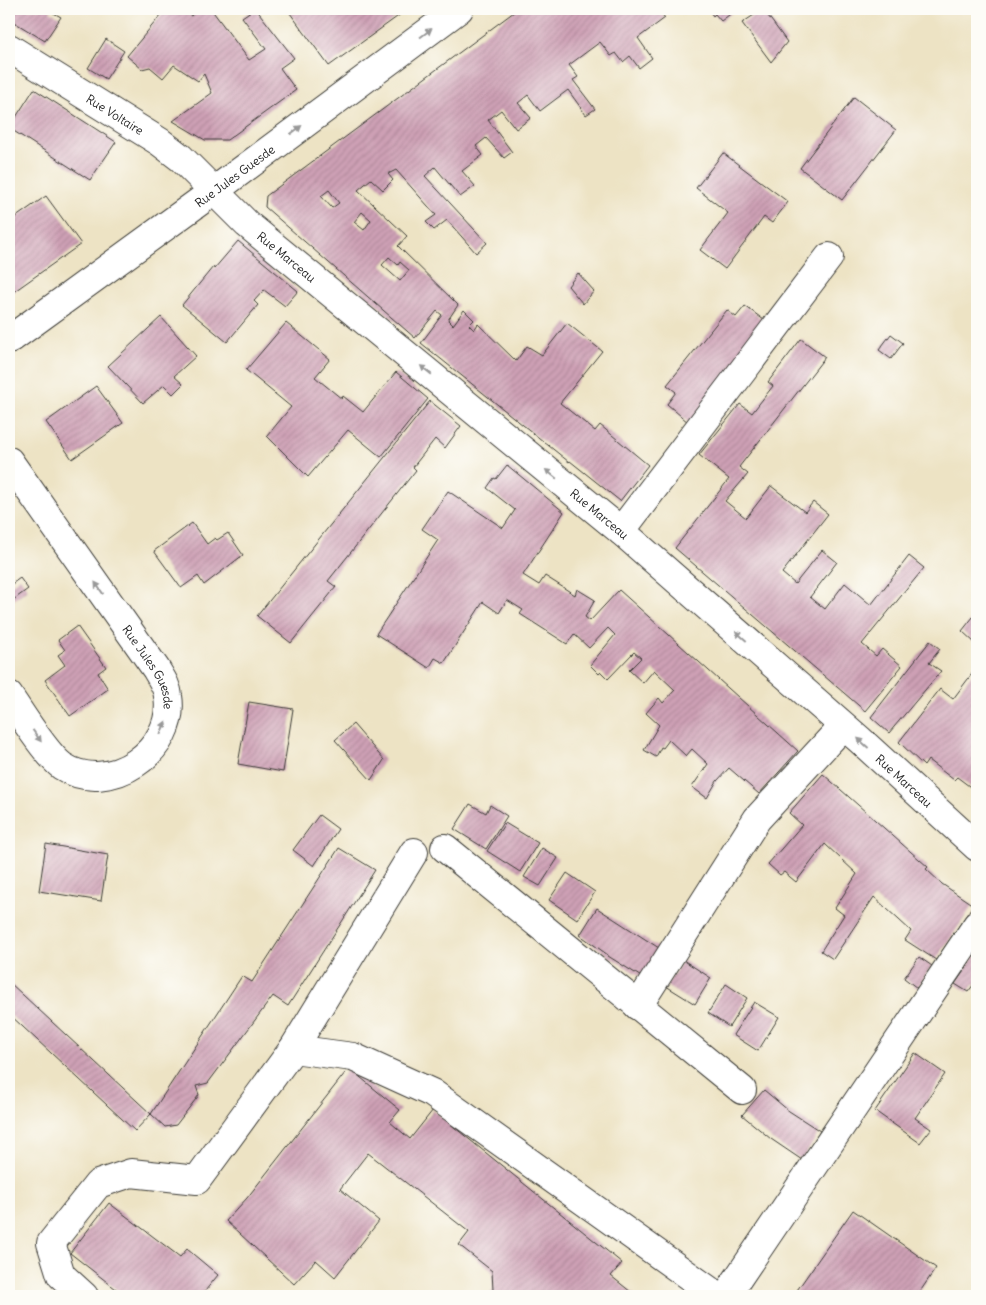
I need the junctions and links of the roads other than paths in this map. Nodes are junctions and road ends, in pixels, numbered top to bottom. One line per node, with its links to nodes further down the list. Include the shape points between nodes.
1 (459, 9): 3 (street, Rue Jules Guesde, one-way to 1)
2 (9, 48): 3 (street, Rue Voltaire, via 160,142)
3 (214, 190): 5 (street, Rue Jules Guesde); 7 (street, Rue Marceau, one-way to 3, via 247,224)
4 (828, 257): 7 (street)
5 (9, 340)
6 (9, 460): 8 (street, Rue Jules Guesde, one-way to 6, via 45,748 62,766 100,776 124,771 144,758 164,728 169,706 165,683 156,669)
7 (621, 531): 9 (street, Rue Marceau, one-way to 7)
8 (9, 696)
9 (843, 726): 10 (street, Rue Marceau, one-way to 9); 14 (street, via 757,819)
10 (977, 847)
11 (445, 848): 14 (street)
12 (414, 852): 15 (street)
13 (977, 925): 19 (street)
14 (638, 1006): 16 (street)
15 (293, 1049): 17 (street, via 196,1180 131,1173 98,1184 51,1243 61,1275); 18 (street, via 353,1057 432,1093)
16 (742, 1090)
17 (84, 1296)
18 (717, 1296)
19 (726, 1296)

